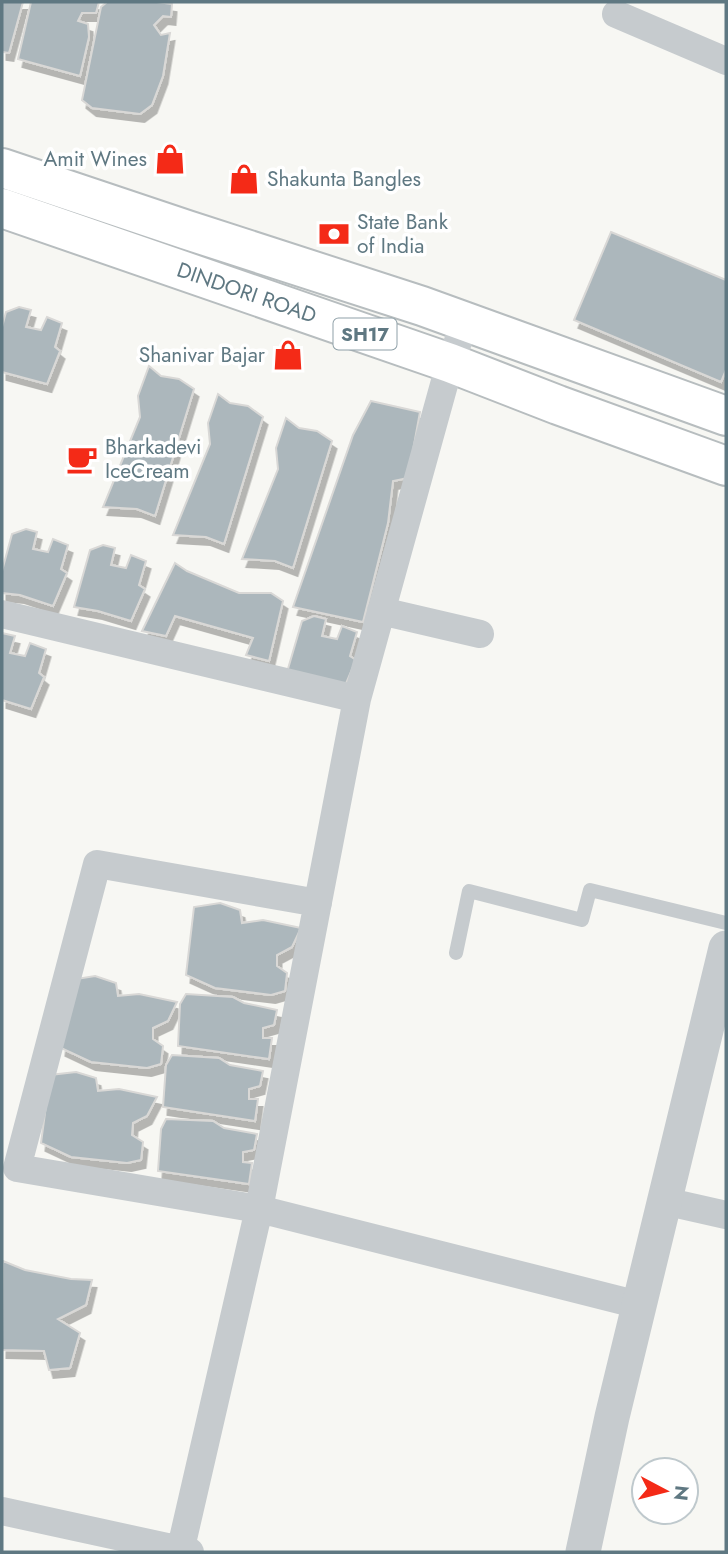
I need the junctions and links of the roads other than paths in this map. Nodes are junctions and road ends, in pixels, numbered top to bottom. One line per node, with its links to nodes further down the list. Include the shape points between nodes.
1 (616, 14): 2 (street)
2 (726, 61)
3 (2, 168): 5 (main road, DINDORI ROAD / SH17)
4 (2, 208): 6 (main road, DINDORI ROAD / SH17)
5 (465, 323): 6 (street); 7 (main road, DINDORI ROAD / SH17)
6 (450, 363): 8 (main road, DINDORI ROAD / SH17); 9 (street)
7 (726, 416)
8 (726, 466)
9 (381, 611): 11 (street); 12 (street)
10 (2, 614): 12 (street)
11 (481, 634)
12 (357, 699): 13 (street)
13 (318, 903): 17 (street, via 97,864); 19 (street)
14 (726, 923): 15 (lane, via 590,890 582,920 469,891)
15 (456, 953)
16 (724, 963): 18 (street)
17 (9, 1166): 19 (street)
18 (664, 1201): 20 (street); 21 (street)
19 (259, 1209): 21 (street); 23 (street)
20 (726, 1215)
21 (639, 1305): 24 (street)
22 (2, 1511): 23 (street)
23 (183, 1551)
24 (583, 1552)

